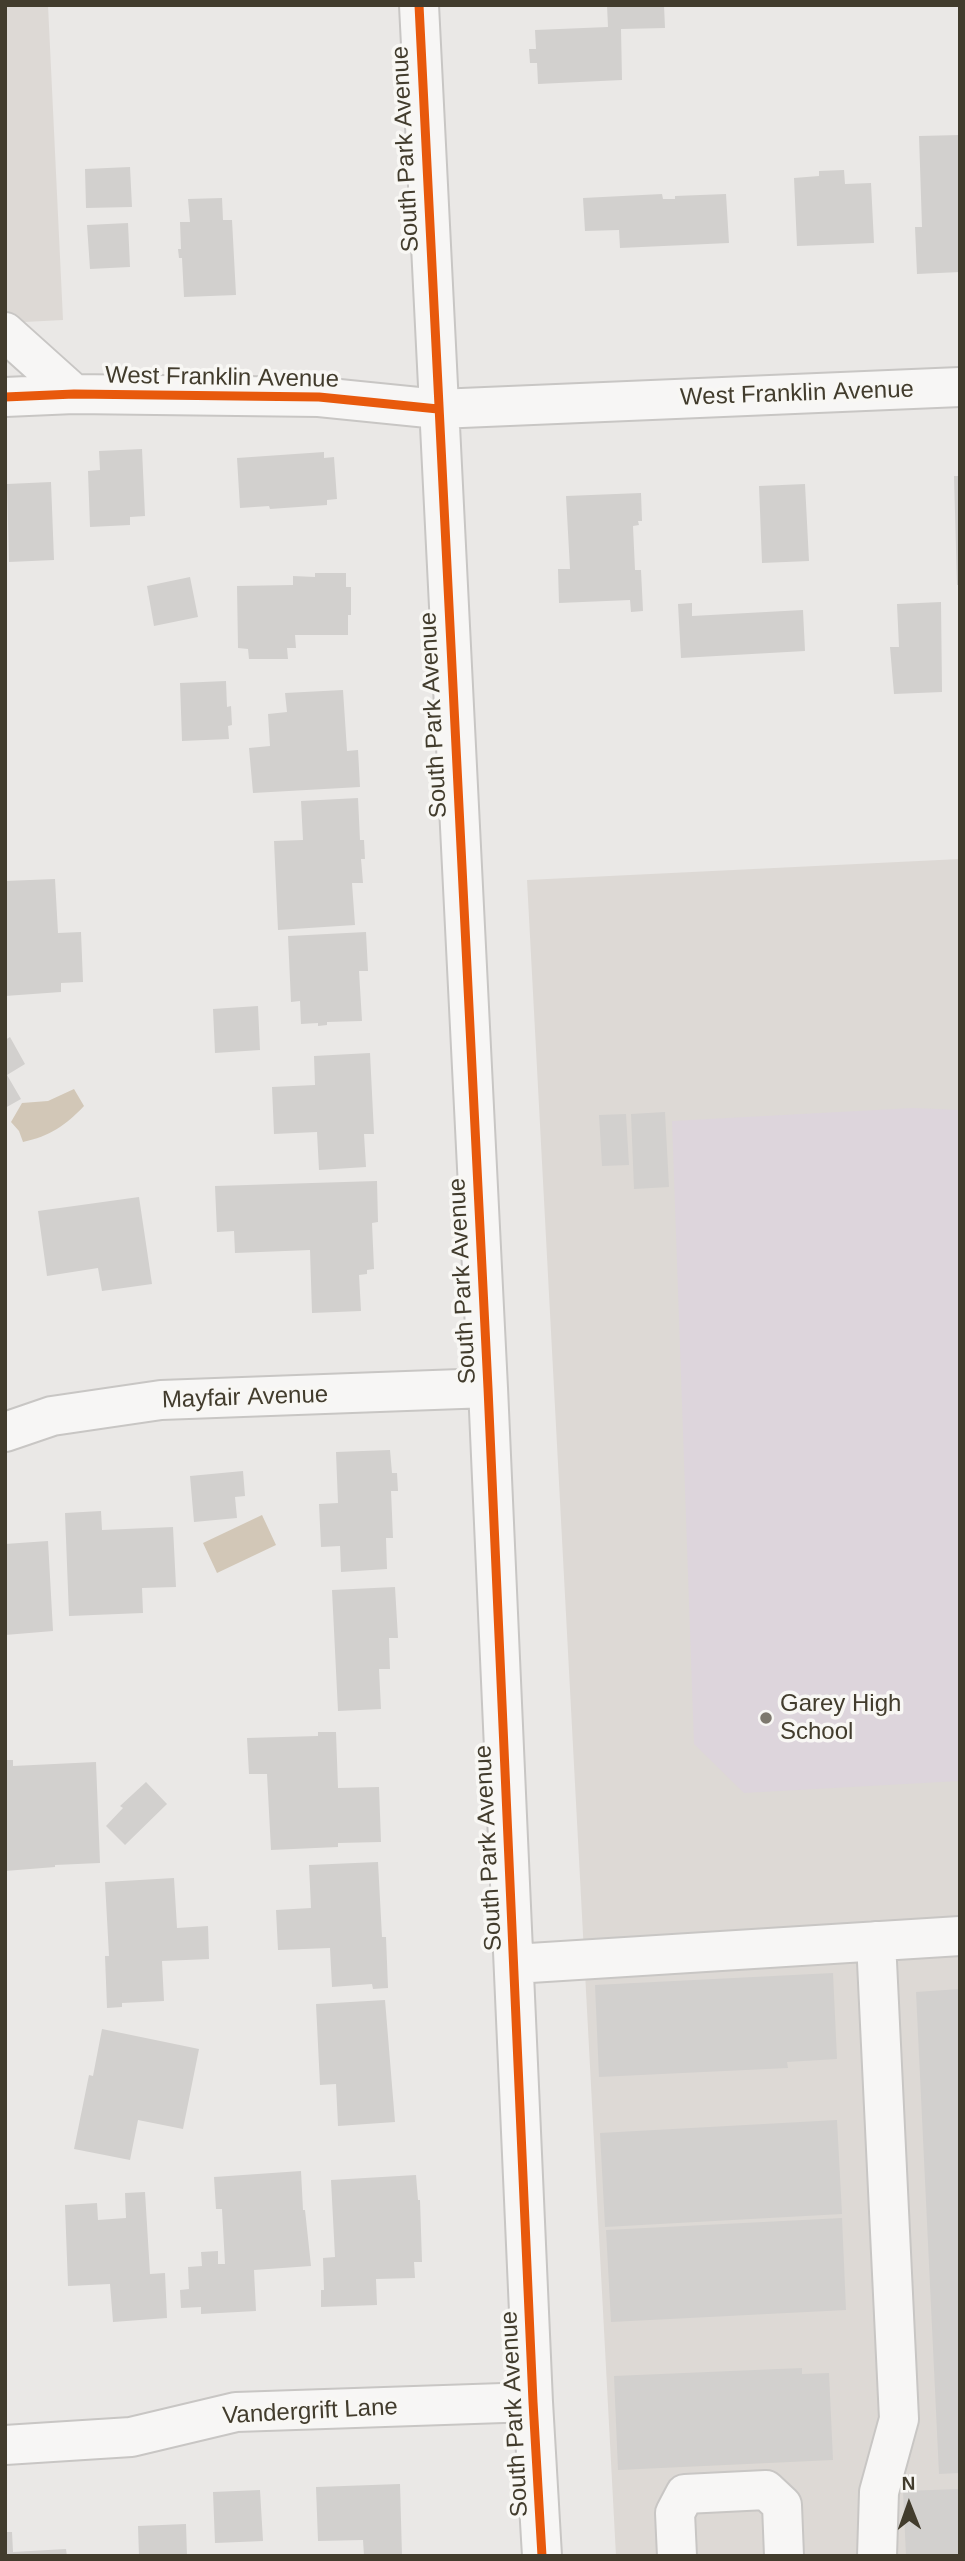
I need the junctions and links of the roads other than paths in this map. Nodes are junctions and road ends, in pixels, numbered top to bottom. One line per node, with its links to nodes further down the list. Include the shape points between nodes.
1 (419, 5): 6 (street, South Park Avenue)
2 (5, 332): 4 (street)
3 (960, 387): 6 (street, West Franklin Avenue)
4 (74, 394): 5 (street, West Franklin Avenue); 6 (street, West Franklin Avenue, via 320,397)
5 (5, 397)
6 (438, 409): 7 (street, South Park Avenue)
7 (488, 1388): 8 (street, Mayfair Avenue, via 161,1401 52,1416); 11 (street, South Park Avenue)
8 (5, 1432)
9 (960, 1936): 10 (street)
10 (876, 1941): 11 (street); 17 (street, via 899,2419 879,2492)
11 (513, 1964): 12 (street, South Park Avenue)
12 (533, 2402): 13 (street, Vandergrift Lane, via 236,2412 131,2437); 14 (street, South Park Avenue)
13 (5, 2445)
14 (542, 2556)
15 (677, 2556): 16 (street, via 675,2513 685,2494 766,2490 782,2505)
16 (784, 2556)
17 (877, 2556)

